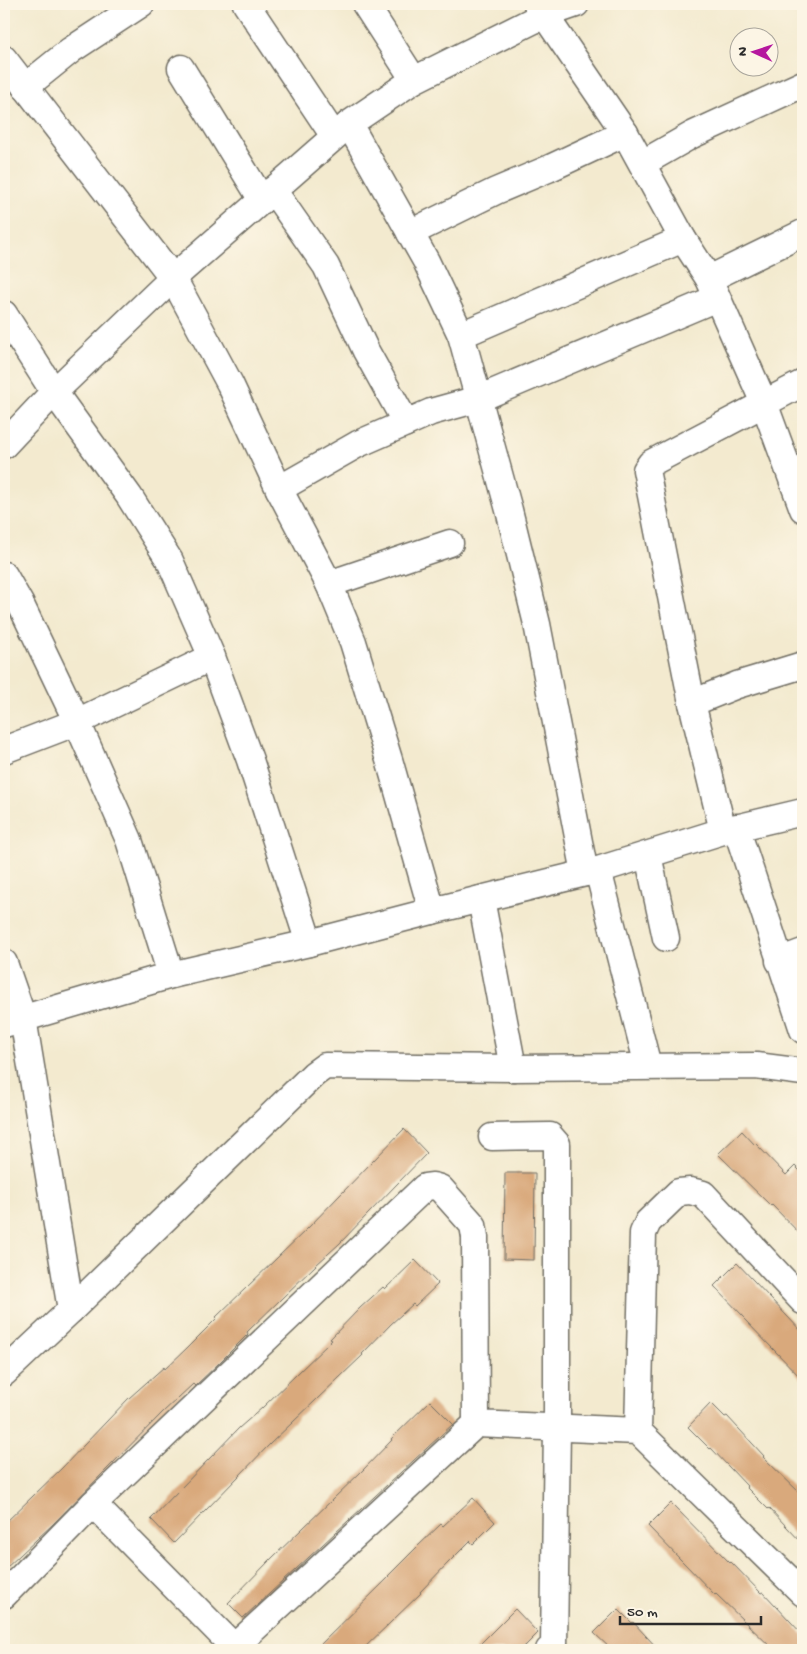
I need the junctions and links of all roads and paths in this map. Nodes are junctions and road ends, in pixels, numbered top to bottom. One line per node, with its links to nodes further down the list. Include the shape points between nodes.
1 (141, 4): 10 (street, via 71,50)
2 (246, 4): 11 (street)
3 (365, 4): 8 (street)
4 (576, 4): 5 (street)
5 (540, 9): 8 (street); 12 (street)
6 (4, 59): 10 (street)
7 (181, 68): 14 (street)
8 (414, 80): 11 (street)
9 (803, 84): 13 (street, via 692,135)
10 (25, 87): 18 (street)
11 (341, 130): 14 (street); 15 (street)
12 (625, 133): 13 (street); 15 (street)
13 (643, 163): 17 (street)
14 (267, 195): 18 (street); 26 (street, via 326,266 366,351)
15 (410, 233): 21 (street)
16 (803, 233): 19 (street)
17 (683, 239): 19 (street); 21 (street)
18 (173, 278): 23 (street); 28 (street, via 230,384)
19 (713, 289): 24 (street); 25 (street)
20 (4, 314): 23 (street)
21 (461, 335): 24 (street)
22 (803, 383): 25 (street)
23 (54, 392): 27 (street); 33 (street, via 170,561)
24 (478, 399): 26 (street, via 431,412); 41 (street, via 537,624)
25 (764, 403): 29 (street); 35 (street, via 651,463 646,470)
26 (406, 423): 28 (street, via 358,444)
27 (4, 446)
28 (279, 489): 32 (street)
29 (803, 509)
30 (450, 543): 32 (street)
31 (4, 575): 36 (street)
32 (329, 584): 43 (street, via 353,642)
33 (212, 657): 36 (street); 45 (street, via 250,760)
34 (803, 665): 35 (street)
35 (692, 703): 39 (street)
36 (77, 722): 37 (street); 49 (street, via 129,840)
37 (4, 750)
38 (803, 812): 39 (street)
39 (729, 829): 40 (street); 47 (street)
40 (648, 854): 41 (street); 44 (street)
41 (591, 872): 42 (street); 52 (street)
42 (481, 899): 43 (street); 53 (street)
43 (432, 911): 45 (street)
44 (666, 938)
45 (310, 943): 49 (street)
46 (803, 952): 47 (street)
47 (779, 961): 51 (street)
48 (4, 963): 50 (street)
49 (171, 974): 50 (street)
50 (13, 1021): 57 (street)
51 (803, 1030)
52 (648, 1066): 53 (street); 54 (street, via 756,1066)
53 (513, 1068): 57 (street, via 325,1066)
54 (803, 1072)
55 (492, 1137): 60 (street, via 550,1136 557,1144)
56 (803, 1301): 61 (street, via 703,1194 678,1192 648,1222 643,1233)
57 (71, 1310): 58 (street)
58 (4, 1373)
59 (476, 1424): 60 (street); 62 (street, via 473,1225 440,1188 425,1187); 65 (street)
60 (557, 1428): 61 (street); 66 (street)
61 (638, 1431): 63 (street)
62 (93, 1504): 64 (street); 65 (street)
63 (803, 1593)
64 (4, 1595)
65 (232, 1649)
66 (554, 1649)

